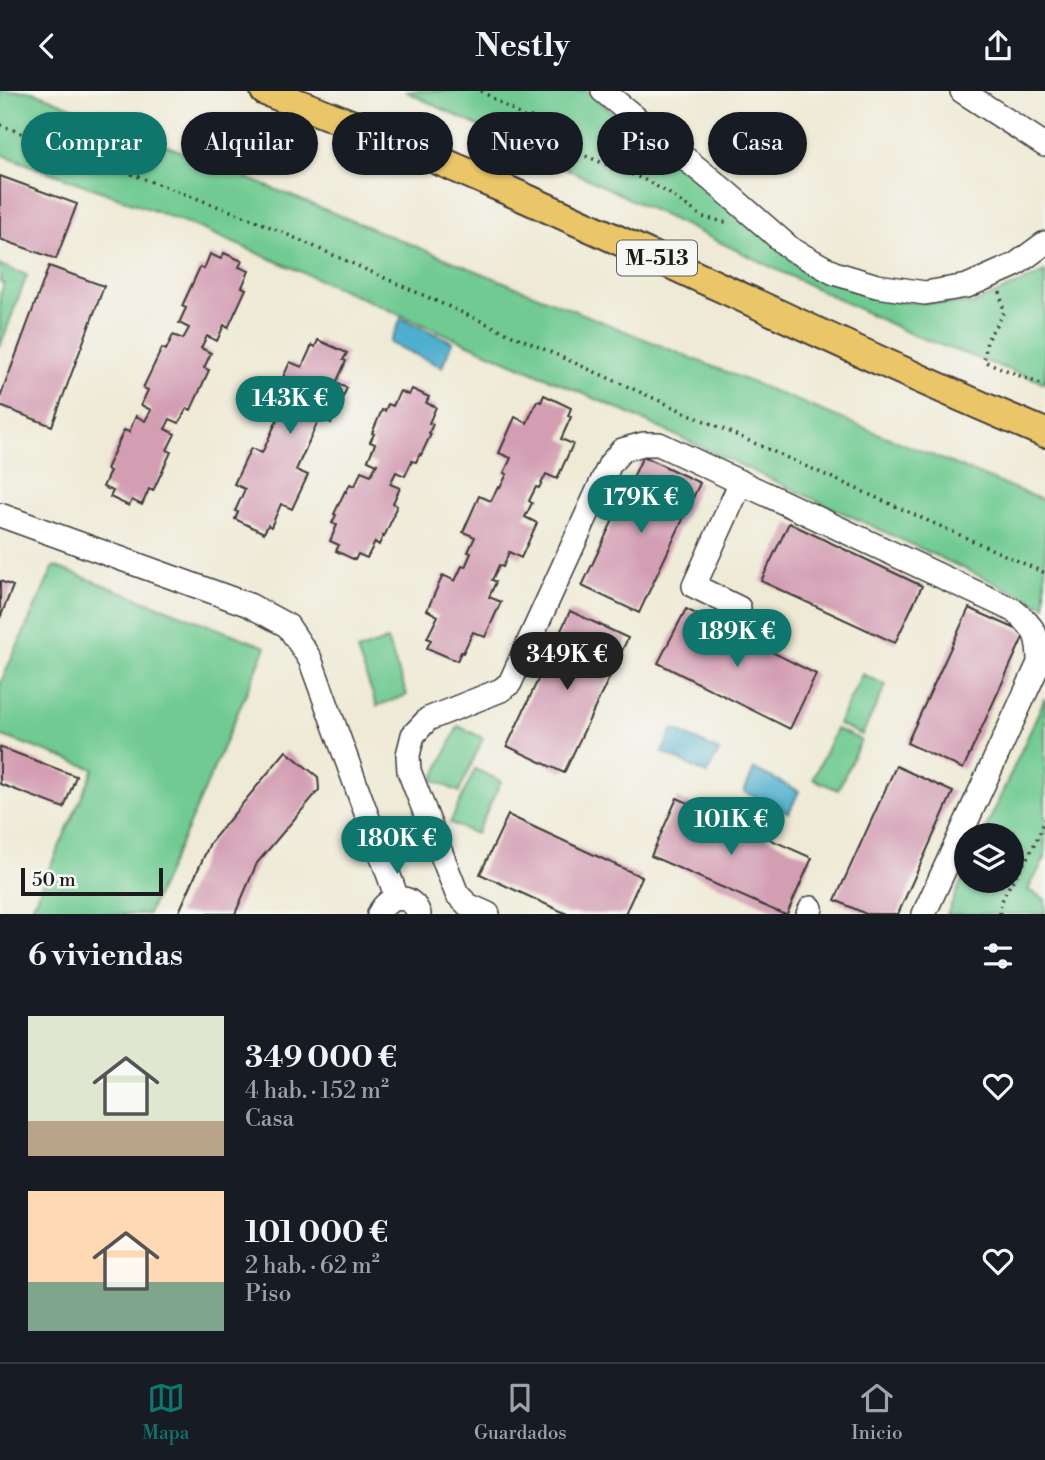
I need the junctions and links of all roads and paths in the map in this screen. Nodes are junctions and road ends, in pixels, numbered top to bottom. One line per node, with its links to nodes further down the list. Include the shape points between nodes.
1 (265, 91): 11 (main road, M-513, via 460,168)
2 (481, 91): 7 (path, via 531,117 541,131 583,155 643,179 703,217)
3 (603, 91): 9 (street, via 791,249 834,273 925,293 967,286)
4 (962, 91): 6 (street)
5 (0, 125): 14 (path, via 257,221)
6 (1045, 145)
7 (732, 226)
8 (1045, 243): 9 (street)
9 (996, 273): 10 (path, via 1004,312 987,340 984,361)
10 (1045, 386)
11 (1045, 433)
12 (741, 482): 15 (street, via 694,586); 20 (street, via 659,444 622,450 610,464 510,683 428,719 413,736 410,771 457,894); 21 (street, via 1013,610 1027,621 1039,641 1039,663)
13 (0, 515): 17 (street, via 249,605 288,627 310,659)
14 (1045, 573)
15 (739, 608)
16 (1045, 819): 22 (path, via 999,907)
17 (397, 898): 18 (street, via 387,902); 19 (street, via 408,900)
18 (379, 914)
19 (419, 914)
20 (488, 914)
21 (923, 914)
22 (1000, 914)

